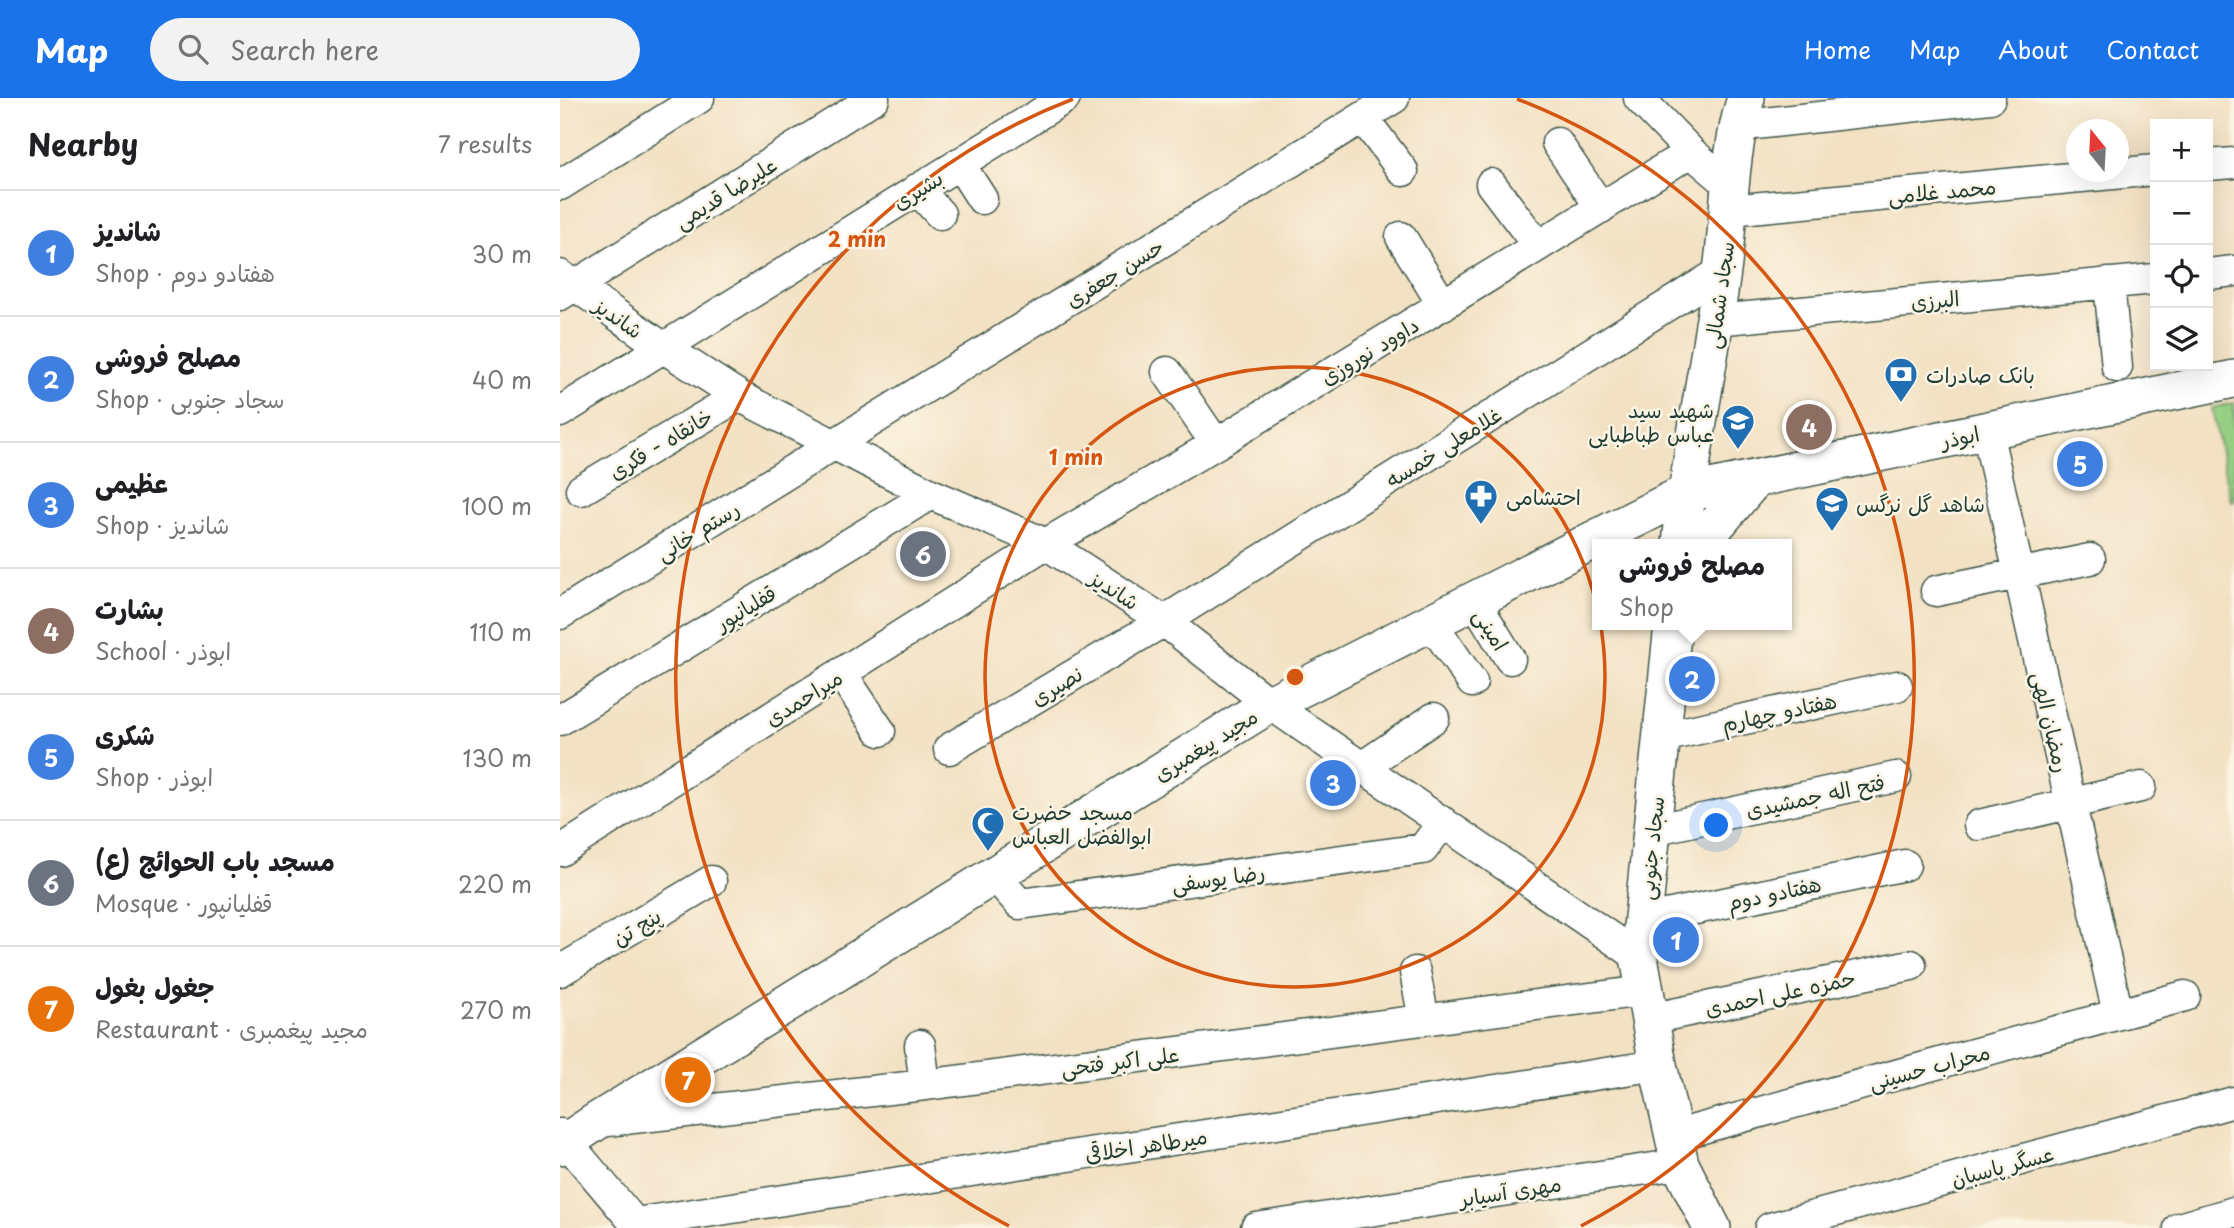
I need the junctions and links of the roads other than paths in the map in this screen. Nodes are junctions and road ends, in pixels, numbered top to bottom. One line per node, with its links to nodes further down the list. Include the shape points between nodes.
1 (699, 98): 17 (street)
2 (874, 98): 30 (street, علیرضا قدیمی)
3 (1065, 98): 11 (street, بشیری)
4 (1394, 98): 8 (street, حسن جعفری)
5 (1639, 98): 10 (street)
6 (1990, 98): 7 (street)
7 (1742, 112): 20 (main road, سجاد شمالی)
8 (1363, 118): 15 (street); 41 (street, حسن جعفری)
9 (1558, 143): 21 (street)
10 (1691, 152): 20 (street); 21 (street, داوود نوروزی)
11 (959, 163): 18 (street, بشیری); 19 (street)
12 (2234, 163): 13 (street)
13 (2213, 165)
14 (2150, 170): 20 (street, محمد غلامی)
15 (1403, 171)
16 (1490, 184): 24 (street)
17 (560, 185)
18 (917, 189): 22 (street); 33 (street, بشیری)
19 (982, 199)
20 (1731, 199): 25 (main road, سجاد شمالی)
21 (1601, 208): 24 (street, داوود نوروزی)
22 (940, 214)
23 (1401, 237): 31 (street)
24 (1538, 246): 31 (street, داوود نوروزی)
25 (1722, 271): 32 (main road, سجاد شمالی); 56 (street, غلامعلی خمسه)
26 (2234, 271): 27 (street)
27 (2213, 273)
28 (2150, 280): 29 (street, البرزی)
29 (2109, 284): 32 (street, البرزی); 34 (street)
30 (565, 285): 33 (street, شاندیز)
31 (1443, 304): 40 (street, داوود نوروزی)
32 (1715, 320): 44 (main road, سجاد شمالی)
33 (664, 348): 37 (street, شاندیز); 38 (street, بشیری)
34 (2117, 367)
35 (1167, 372): 40 (street)
36 (2234, 379): 39 (main road, ابوذر)
37 (739, 396): 41 (street, شاندیز); 43 (street, خانقاه - فکری)
38 (560, 412)
39 (1987, 430): 42 (main road, ابوذر); 52 (street, رمضان الهی)
40 (1216, 444): 50 (street, داوود نوروزی)
41 (834, 446): 45 (street, شاندیز); 55 (street, رستم خانی)
42 (1755, 479): 44 (main road, ابوذر); 48 (main road)
43 (581, 490)
44 (1686, 493): 46 (main road, مجید پیغمبری); 47 (main road)
45 (931, 494): 50 (street, شاندیز); 65 (street, قفلیانپور)
46 (1595, 539)
47 (1681, 539)
48 (1704, 539)
49 (1592, 540): 54 (main road, مجید پیغمبری)
50 (1046, 544): 56 (street, شاندیز); 60 (street, میراحمدی)
51 (2091, 559): 52 (street)
52 (2019, 575): 53 (street); 72 (street, رمضان الهی)
53 (1936, 591)
54 (1474, 600): 57 (main road, مجید پیغمبری); 59 (street, امینی)
55 (560, 614)
56 (1164, 621): 63 (street, شاندیز); 68 (street, نصیری)
57 (1431, 622): 61 (street); 63 (main road, مجید پیغمبری)
58 (1672, 630): 67 (main road, سجاد جنوبی)
59 (1510, 659)
60 (841, 673): 66 (street); 76 (street, میراحمدی)
61 (1472, 682)
62 (1897, 686): 67 (street, هفتادو چهارم)
63 (1270, 704): 69 (street, شاندیز); 78 (main road, مجید پیغمبری)
64 (1434, 718): 69 (street)
65 (560, 720)
66 (880, 731)
67 (1661, 737): 75 (main road, سجاد جنوبی)
68 (948, 749)
69 (1362, 767): 73 (street, شاندیز)
70 (1896, 777): 75 (street, فتح اله جمشیدی)
71 (2141, 787): 72 (street)
72 (2070, 803): 74 (street); 86 (street, رمضان الهی)
73 (1443, 822): 78 (street, رضا یوسفی, via 1423,849 1020,904); 84 (street, شاندیز)
74 (1979, 825)
75 (1652, 830): 80 (main road, سجاد جنوبی)
76 (560, 851)
77 (1905, 865): 80 (street, هفتادو دوم)
78 (994, 875): 92 (main road, مجید پیغمبری)
79 (711, 881): 82 (street, پنج تن)
80 (1643, 920): 84 (main road, سجاد جنوبی)
81 (1911, 965): 84 (street, حمزه علی احمدی)
82 (560, 971)
83 (1415, 972): 87 (street)
84 (1644, 989): 87 (street, علی اکبر فتحی); 89 (main road, سجاد جنوبی)
85 (2185, 996): 86 (street, محراب حسینی)
86 (2118, 1014): 93 (street, محراب حسینی)
87 (1424, 1020): 90 (street, علی اکبر فتحی)
88 (920, 1045): 90 (street)
89 (1658, 1065): 93 (main road, سجاد جنوبی); 95 (street, میرطاهر اخلاقی)
90 (925, 1085): 92 (street, علی اکبر فتحی)
91 (2234, 1102): 98 (street, عسگر پاسبان)
92 (568, 1137): 95 (street)
93 (1677, 1150): 96 (street, مهری آسیابر); 97 (main road, سجاد جنوبی)
94 (2234, 1212): 99 (street)
95 (637, 1226)
96 (1256, 1228)
97 (1712, 1228)
98 (1770, 1228)
99 (2179, 1228)

